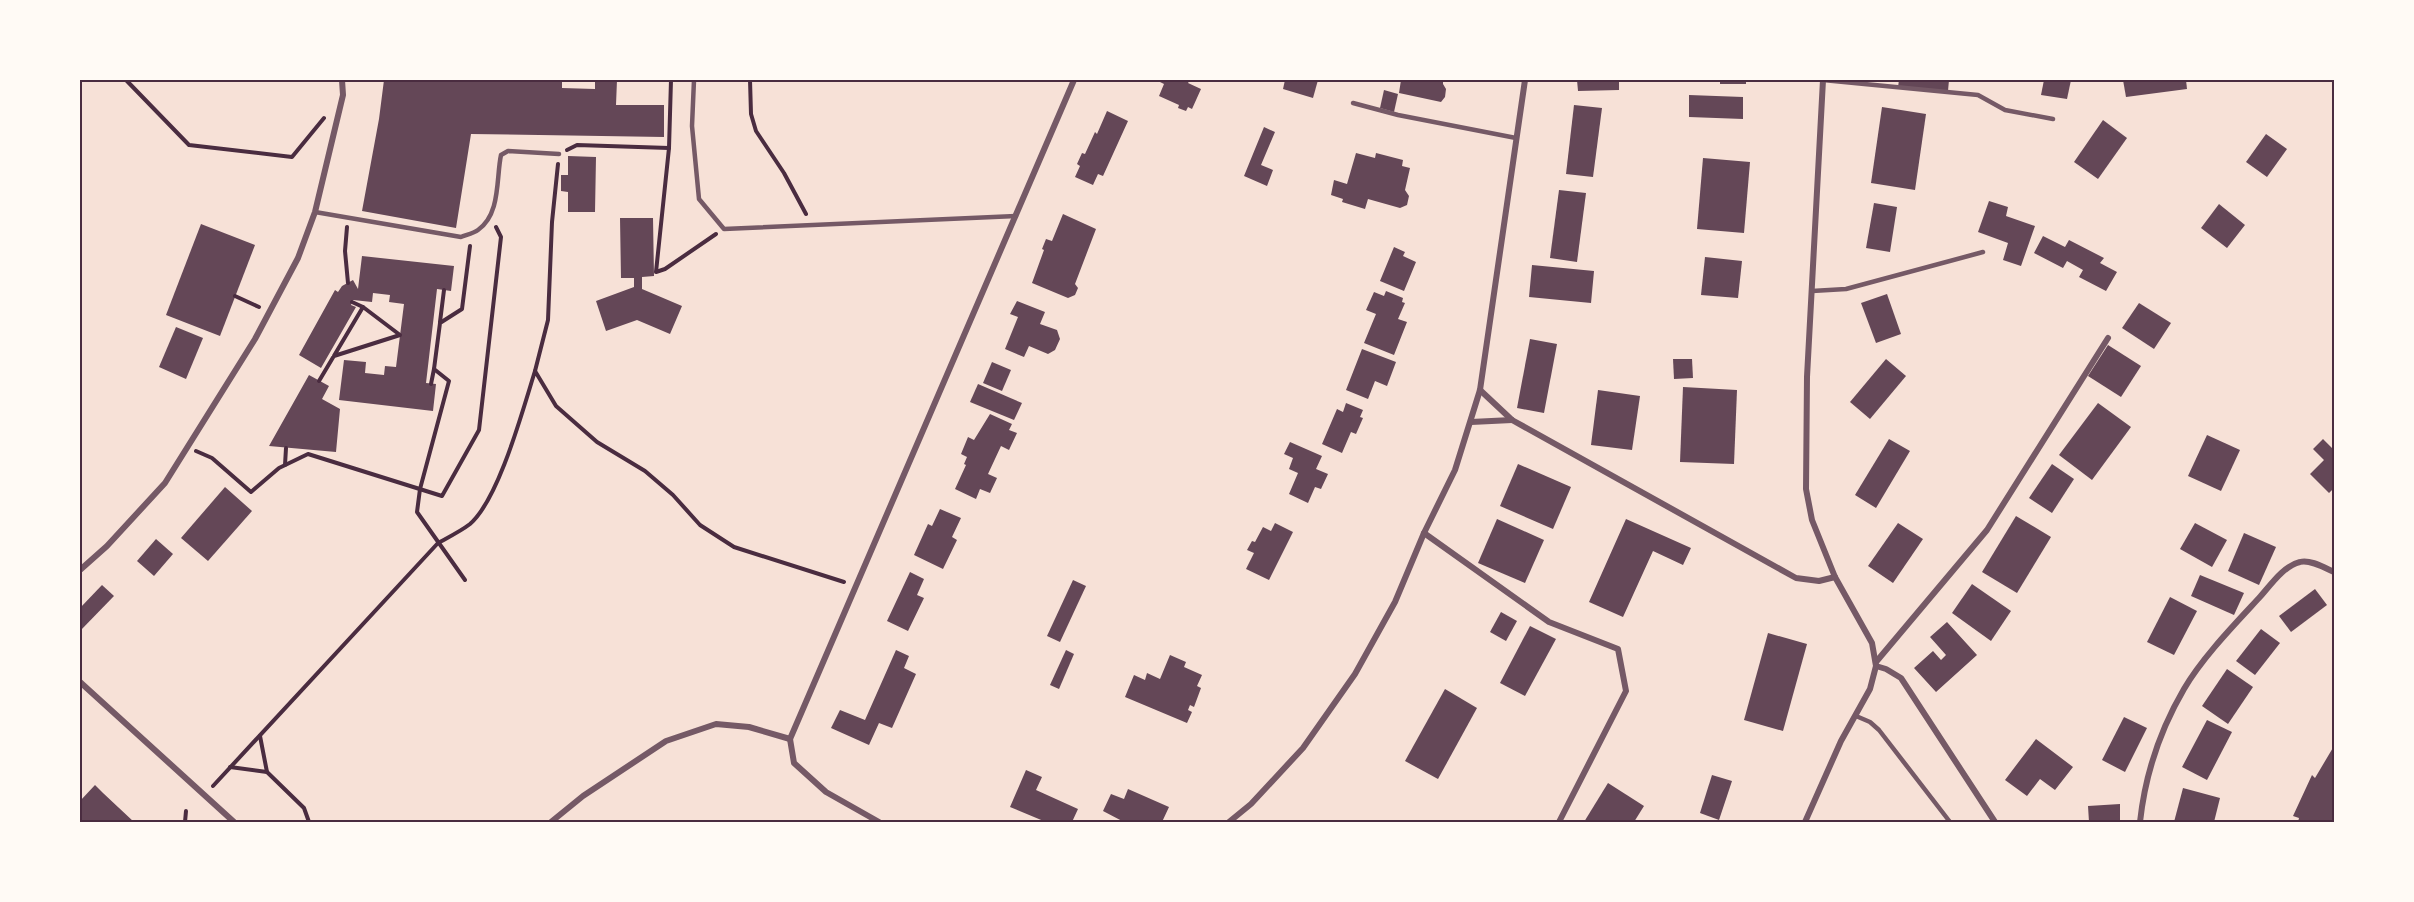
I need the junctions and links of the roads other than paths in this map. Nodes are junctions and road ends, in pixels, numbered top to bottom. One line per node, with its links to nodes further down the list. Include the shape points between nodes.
1 (342, 80): 10 (street, via 343,95)
2 (694, 80): 11 (lane, via 692,126 699,199 724,229)
3 (1074, 80): 11 (street)
4 (1525, 80): 8 (street)
5 (1823, 80): 7 (lane, via 1978,95 2005,110); 13 (street)
6 (1353, 103): 8 (lane)
7 (2053, 118)
8 (1516, 138): 15 (street)
9 (559, 154): 10 (lane, via 508,151 501,155 490,216 479,230 461,237)
10 (315, 212): 19 (street, via 298,258 260,331 165,483)
11 (1016, 216): 25 (street)
12 (1983, 252): 13 (lane, via 1846,289)
13 (1812, 291): 21 (street, via 1806,489 1812,520)
14 (2108, 338): 22 (street, via 1987,530)
15 (1480, 390): 16 (street); 17 (street)
16 (1512, 420): 17 (street); 21 (street, via 1796,578 1819,582)
17 (1471, 422): 18 (street, via 1455,470)
18 (1424, 533): 29 (street, via 1395,602 1355,674 1303,748); 30 (street, via 1549,622 1617,649 1626,691)
19 (80, 570)
20 (2334, 572): 34 (street, via 2301,561 2285,570 2223,638 2184,689 2155,751)
21 (1835, 578): 22 (street, via 1872,643)
22 (1876, 664): 24 (street, via 1870,689); 33 (street, via 1901,678)
23 (80, 682): 26 (street)
24 (1856, 716): 31 (street); 32 (lane, via 1879,730)
25 (790, 739): 27 (street, via 749,727 716,724 666,741); 28 (street, via 794,763 826,792)
26 (234, 822)
27 (551, 822)
28 (879, 822)
29 (1229, 822)
30 (1559, 822)
31 (1804, 822)
32 (1950, 822)
33 (1995, 822)
34 (2140, 822)

